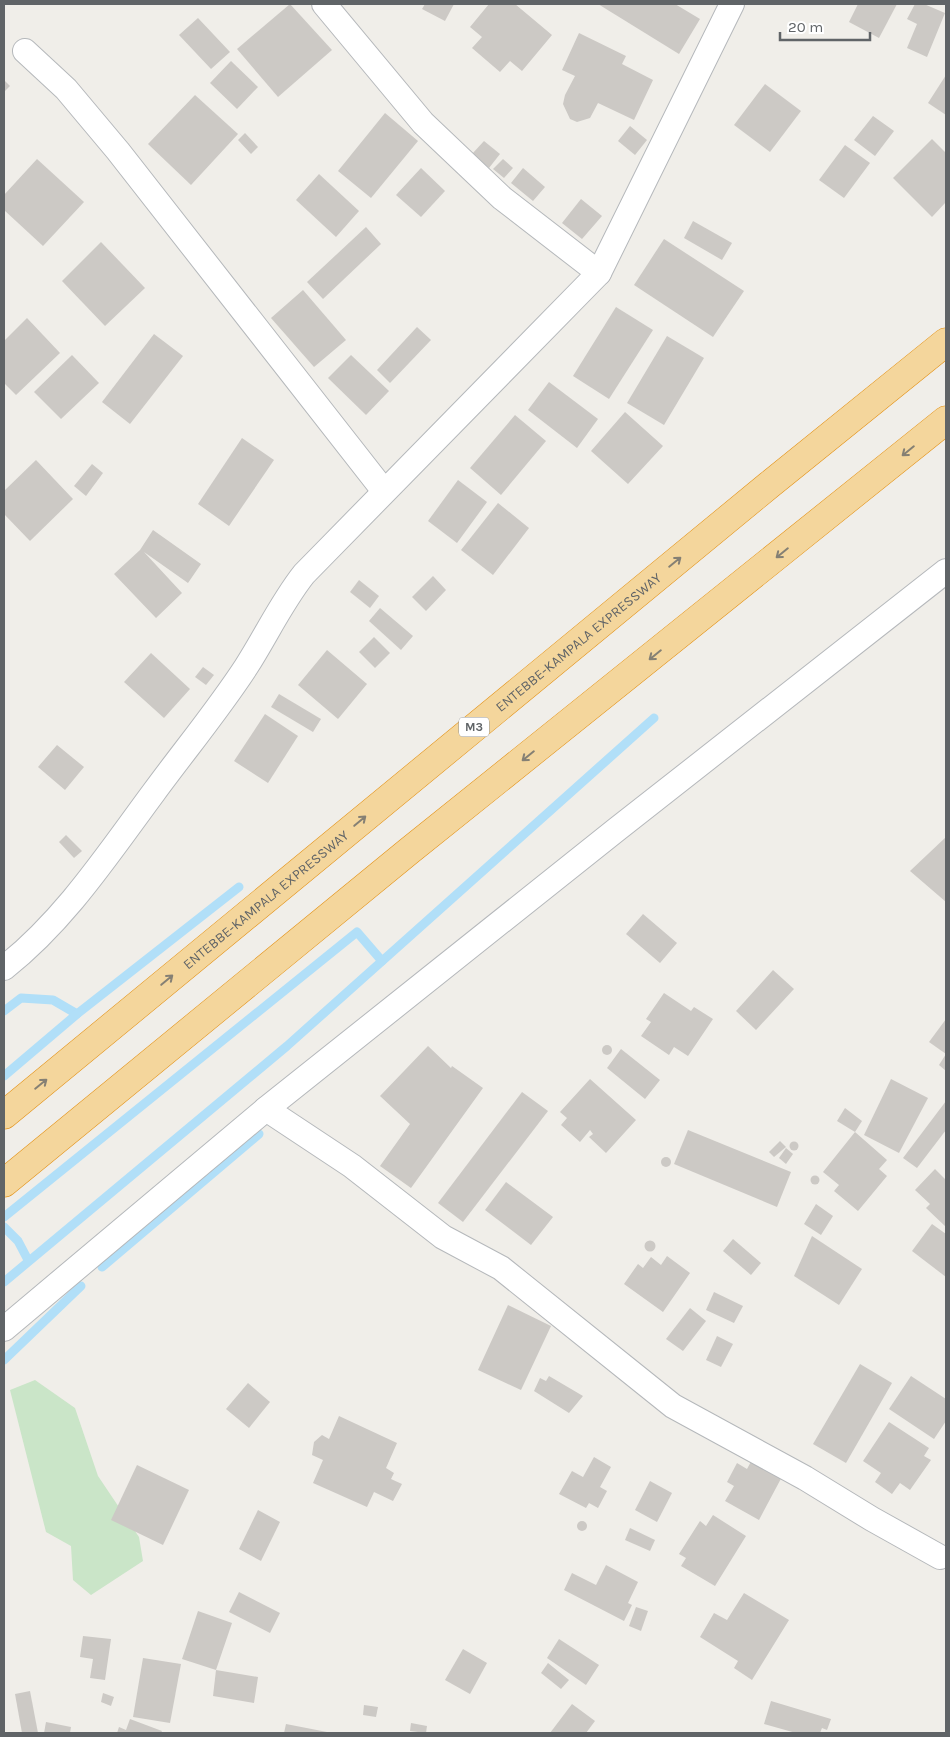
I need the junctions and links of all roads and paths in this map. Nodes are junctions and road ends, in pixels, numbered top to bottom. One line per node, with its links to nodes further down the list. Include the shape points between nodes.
1 (324, 4): 4 (street, via 423,123 502,198)
2 (732, 4): 4 (street)
3 (26, 51): 7 (street, via 66,90 118,151)
4 (599, 273): 7 (street)
5 (946, 342): 11 (highway, ENTEBBE-KAMPALA EXPRESSWAY / M3, one-way to 5)
6 (946, 420): 12 (highway, one-way to 12, via 409,851)
7 (384, 491): 9 (street, via 288,594 246,667 118,841 68,905 26,950)
8 (946, 570): 10 (street)
9 (4, 968)
10 (266, 1110): 13 (street); 14 (street, via 352,1166 443,1237 501,1268 673,1406)
11 (4, 1114)
12 (4, 1183)
13 (4, 1329)
14 (940, 1557)

